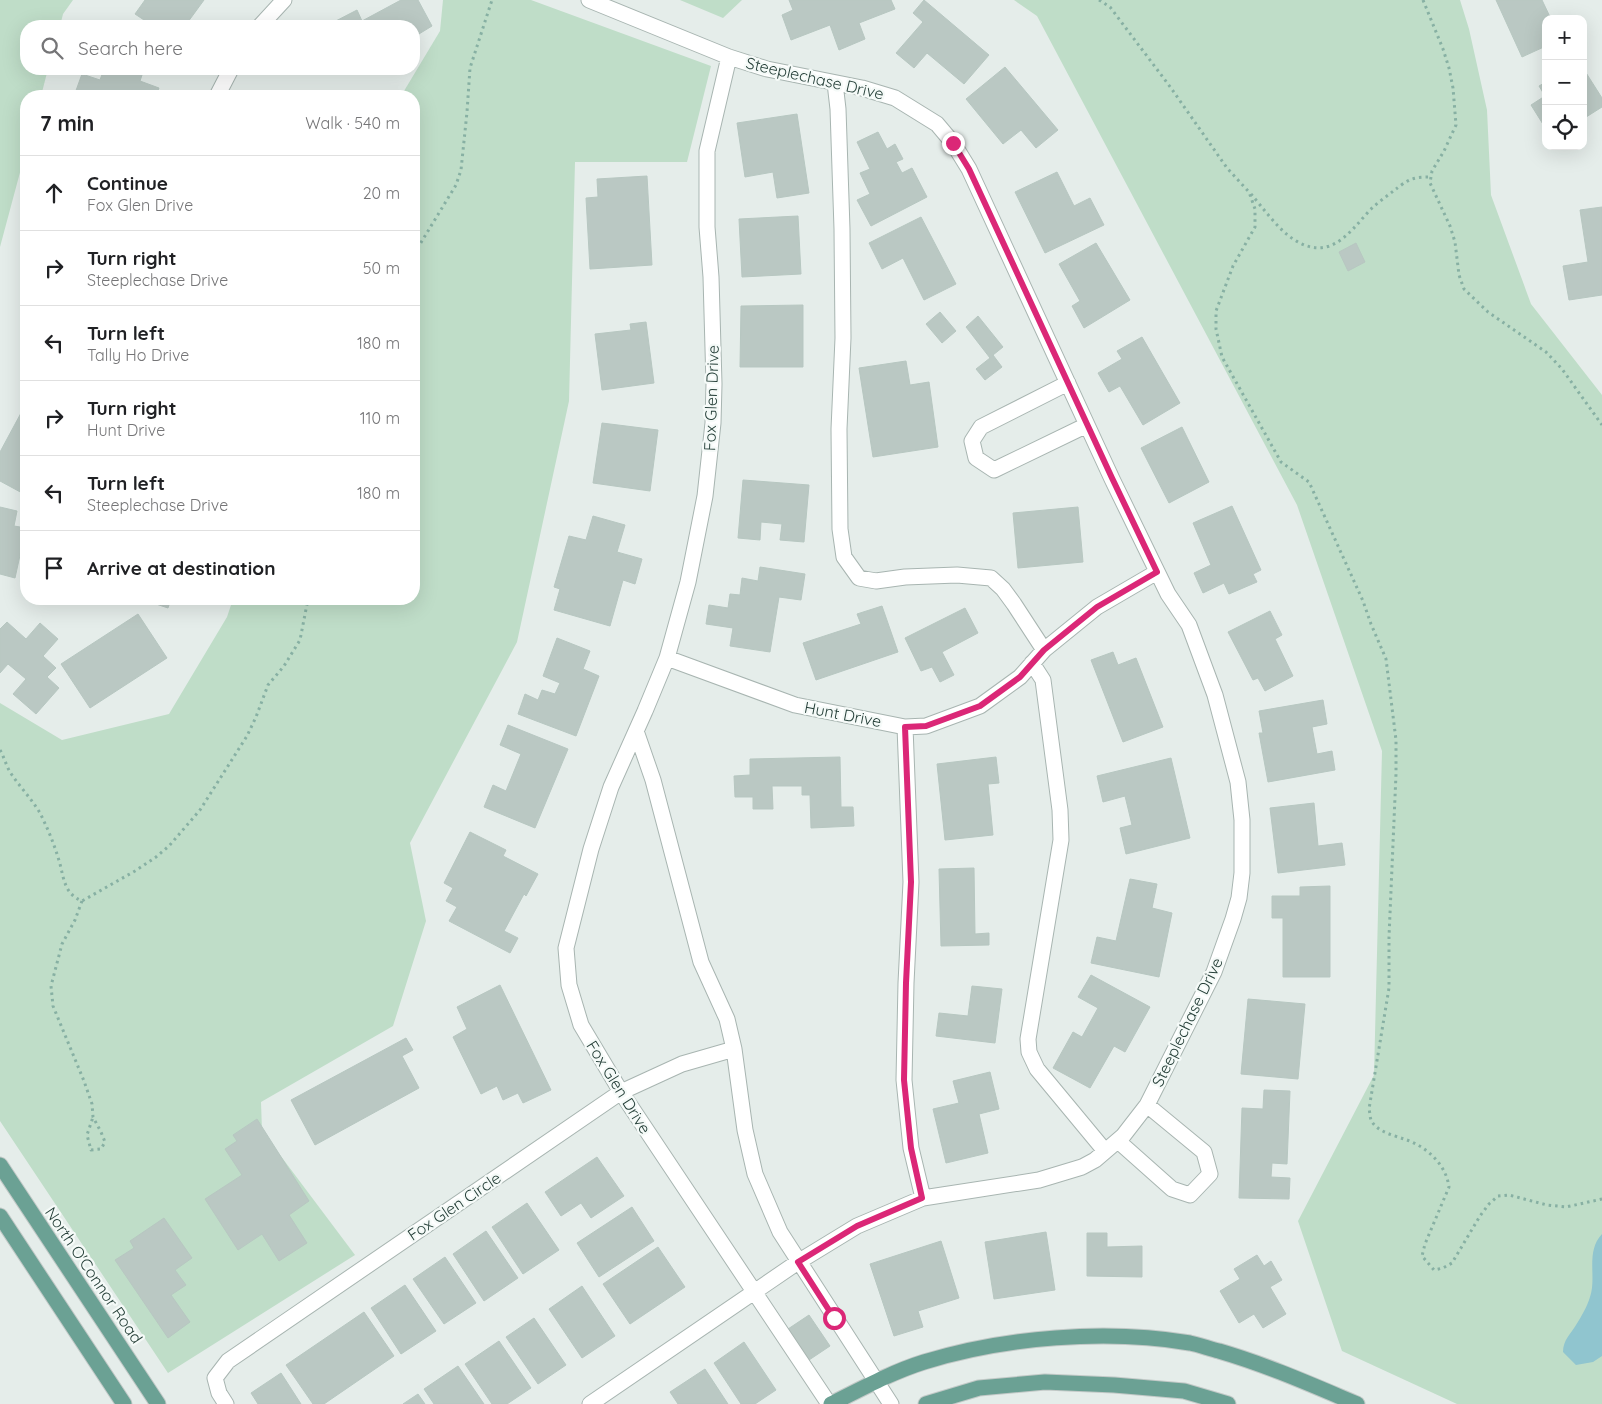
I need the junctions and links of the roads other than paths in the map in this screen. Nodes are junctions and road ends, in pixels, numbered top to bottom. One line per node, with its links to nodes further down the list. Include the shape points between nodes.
1 (284, 0): 3 (street)
2 (589, 0): 4 (street, Steeplechase Drive)
3 (266, 20)
4 (729, 57): 6 (street, Steeplechase Drive, via 767,69); 12 (street, Fox Glen Drive, via 707,150 714,384 705,496 688,582)
5 (228, 75): 7 (street)
6 (835, 83): 8 (street, Steeplechase Drive, via 895,98 937,124 953,143 969,169); 11 (street, via 842,229 843,338 839,429 840,529 844,557 859,578 876,581 957,575 991,578 1003,589)
7 (220, 90)
8 (1068, 383): 9 (street, Steeplechase Drive); 9 (street, via 981,427 972,441 976,458 994,470)
9 (1087, 425): 10 (street, Steeplechase Drive)
10 (1157, 572): 11 (street, Hunt Drive, via 1097,607); 18 (street, Steeplechase Drive, via 1189,626 1215,695 1238,782 1242,873 1239,898 1214,972)
11 (1044, 650): 13 (street, Hunt Drive)
12 (667, 658): 14 (street, Hunt Drive, via 795,704); 15 (street, Fox Glen Drive)
13 (1032, 664): 14 (street, Hunt Drive, via 1020,677 980,706 926,726); 20 (street, via 1043,680 1061,840 1028,1038 1029,1052 1037,1069)
14 (905, 727): 22 (street, via 911,882 904,1080 911,1148)
15 (636, 731): 16 (street, via 653,780 701,962 728,1019); 17 (street, Fox Glen Drive, via 611,787 591,849 566,948 569,985 581,1025)
16 (734, 1049): 17 (street, Fox Glen Circle, via 682,1064); 24 (street, via 745,1130 755,1174 780,1232)
17 (620, 1092): 25 (street, Fox Glen Drive); 29 (street, Fox Glen Circle, via 228,1361 215,1378)
18 (1147, 1105): 19 (street, Steeplechase Drive); 19 (street, via 1204,1152 1210,1174 1190,1195 1172,1189)
19 (1118, 1141): 20 (street, Steeplechase Drive)
20 (1105, 1152): 22 (street, Steeplechase Drive, via 1082,1167 1039,1180)
21 (0, 1165): 28 (main road, North O'Connor Road)
22 (922, 1198): 24 (street, Steeplechase Drive, via 857,1226)
23 (0, 1216): 27 (main road)
24 (798, 1262): 25 (street, Steeplechase Drive); 26 (street)
25 (754, 1293): 30 (street); 31 (street, Fox Glen Drive)
26 (876, 1382): 31 (main road); 32 (street); 35 (main road, via 923,1362 966,1352 1054,1338 1117,1336 1191,1344 1235,1356)
27 (124, 1404)
28 (158, 1404)
29 (226, 1404)
30 (590, 1404)
31 (830, 1404)
32 (890, 1404)
33 (926, 1404): 34 (main road, via 979,1388 1045,1382 1184,1390)
34 (1228, 1404)
35 (1357, 1404)

